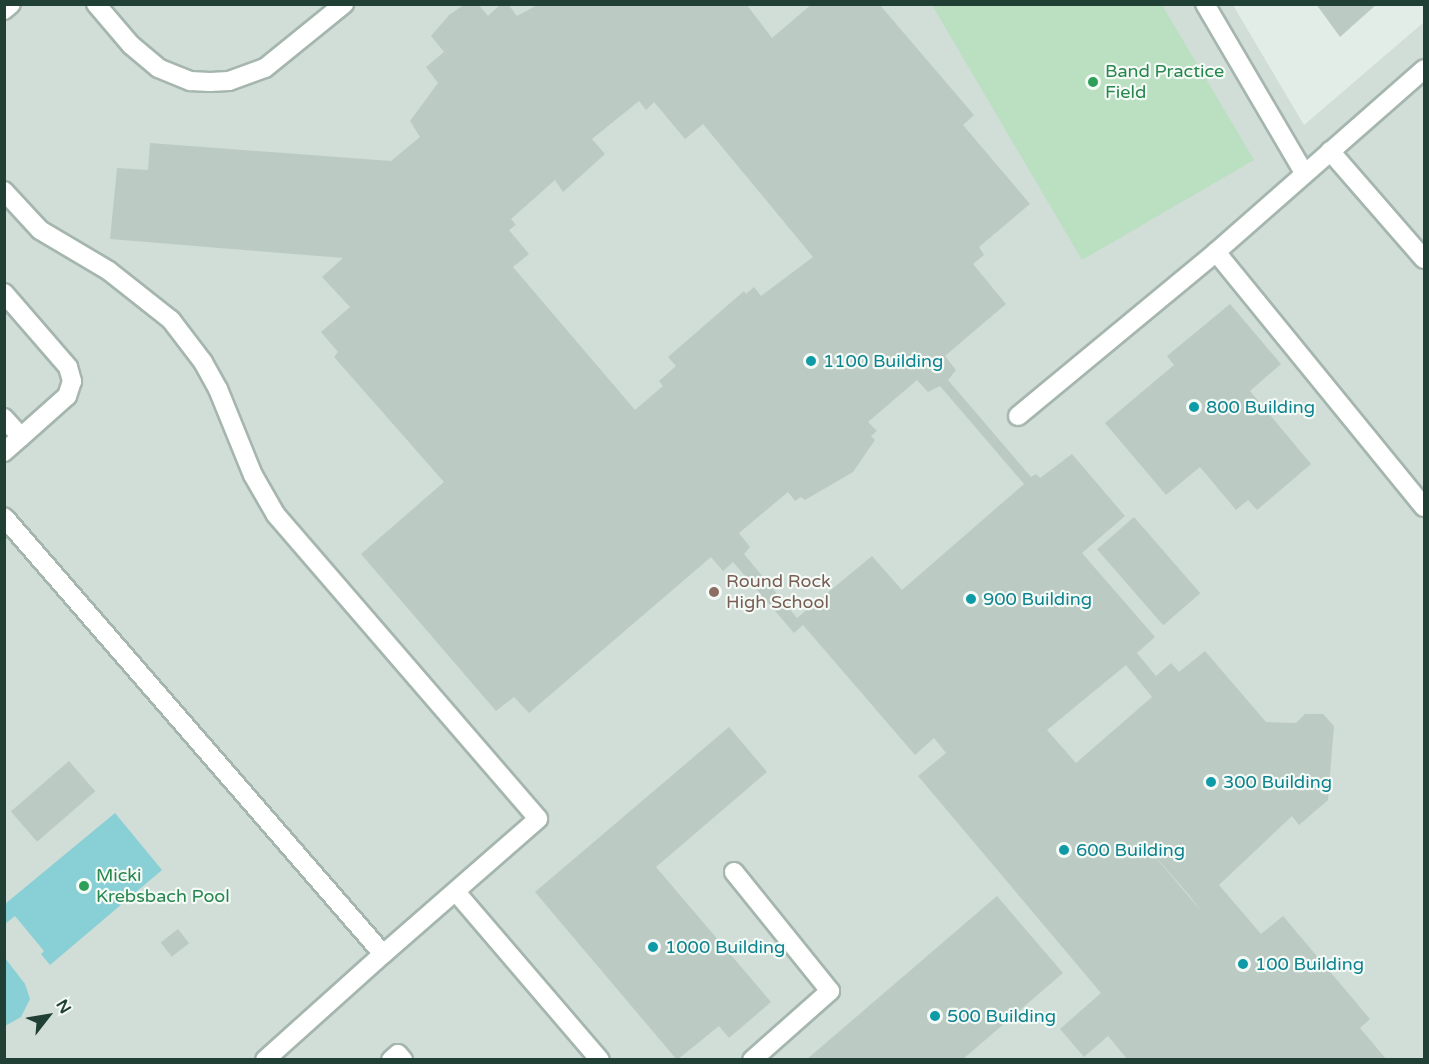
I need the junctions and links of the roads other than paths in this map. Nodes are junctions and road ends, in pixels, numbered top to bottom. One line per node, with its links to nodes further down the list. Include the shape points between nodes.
1 (11, 4): 5 (lane)
2 (96, 4): 3 (lane, via 131,45 158,68 190,81 210,82 229,81 265,68)
3 (344, 4)
4 (1205, 4): 8 (lane)
5 (4, 10)
6 (1425, 69): 7 (lane)
7 (1330, 151): 8 (lane); 11 (lane)
8 (1304, 173): 10 (lane)
9 (4, 191): 20 (lane, via 40,230 133,288 176,327 218,390 252,476 276,515 538,819)
10 (1216, 252): 13 (lane); 17 (lane)
11 (1425, 259)
12 (4, 293): 15 (lane, via 68,368 72,381 67,396)
13 (1018, 416)
14 (4, 418): 15 (lane)
15 (21, 437): 16 (lane)
16 (4, 452)
17 (1425, 507)
18 (4, 517): 21 (lane)
19 (734, 872): 26 (lane, via 830,991)
20 (456, 892): 21 (lane); 25 (lane)
21 (383, 954): 22 (lane)
22 (265, 1059)
23 (392, 1059): 24 (lane, via 398,1054)
24 (403, 1059)
25 (600, 1059)
26 (752, 1059)

